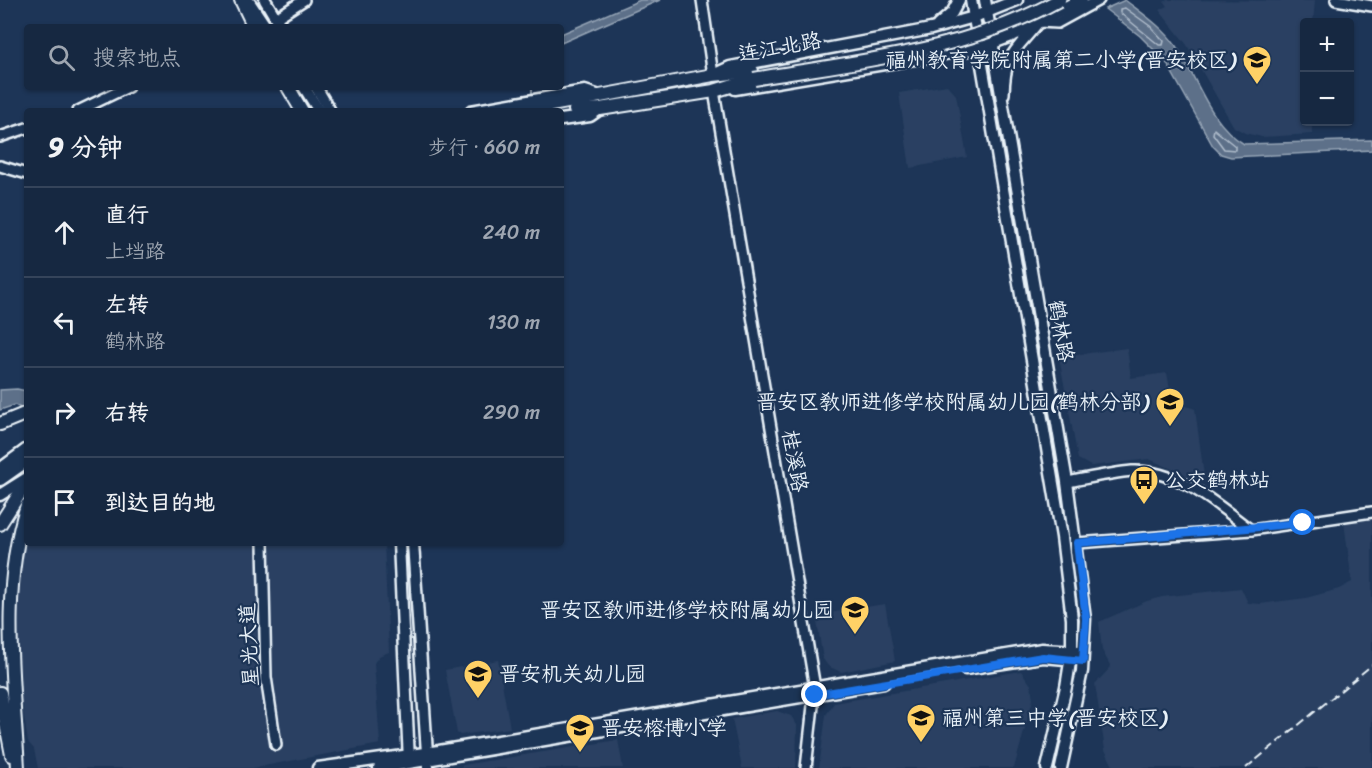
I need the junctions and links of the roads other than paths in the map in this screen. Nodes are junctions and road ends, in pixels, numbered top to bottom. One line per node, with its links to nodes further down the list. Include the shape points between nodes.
1 (241, 0): 19 (highway)
2 (248, 0): 20 (main road)
3 (265, 0): 17 (main road)
4 (304, 0): 17 (street)
5 (702, 0): 24 (street)
6 (959, 0): 21 (main road, via 948,17)
7 (971, 0): 16 (main road)
8 (985, 0): 15 (main road, 鹤林路)
9 (1017, 0): 15 (main road)
10 (1042, 0): 25 (highway, 连江北路, via 992,23 942,38)
11 (1336, 0): 14 (street)
12 (1091, 1): 13 (highway, 连江北路); 18 (street, via 1057,23)
13 (1061, 4): 18 (main road); 25 (highway, 连江北路, bridge, via 994,31 944,45)
14 (1372, 6)
15 (987, 13): 16 (main road); 22 (main road, 鹤林路)
16 (974, 17): 21 (main road); 23 (main road)
17 (278, 22)
18 (1039, 22): 22 (main road); 38 (street, via 1007,63)
19 (253, 24)
20 (264, 24)
21 (931, 29): 24 (main road, via 730,67)
22 (992, 44): 23 (main road); 38 (main road, 鹤林路)
23 (980, 48): 30 (main road); 66 (main road, via 1062,537 1072,619)
24 (712, 75): 25 (highway, 连江北路); 31 (highway, 连江北路)
25 (753, 75): 30 (highway, 连江北路)
26 (123, 90): 32 (street)
27 (290, 90): 33 (highway)
28 (306, 90): 34 (main road)
29 (318, 90): 35 (main road)
30 (714, 90): 40 (highway, 连江北路); 68 (street, 桂溪路)
31 (597, 94): 36 (main road, via 585,91); 37 (highway, 连江北路)
32 (96, 107)
33 (300, 108)
34 (317, 108)
35 (328, 108)
36 (488, 108)
37 (561, 108)
38 (1003, 108): 54 (main road, 鹤林路)
39 (564, 109): 40 (highway, 连江北路)
40 (600, 110): 41 (main road, via 590,116)
41 (564, 120)
42 (24, 129): 43 (street)
43 (0, 137)
44 (0, 166): 45 (street)
45 (24, 173)
46 (24, 414): 47 (highway)
47 (0, 424)
48 (24, 451): 50 (main road)
49 (24, 462): 52 (highway)
50 (0, 469)
51 (24, 472): 56 (highway)
52 (0, 479)
53 (24, 482): 57 (main road)
54 (1067, 482): 61 (street, via 1132,471 1160,474 1196,490); 62 (main road, 鹤林路)
55 (24, 485): 60 (highway)
56 (0, 488)
57 (0, 495)
58 (1372, 512): 61 (street)
59 (24, 513): 73 (highway, via 2,593 2,633)
60 (0, 524)
61 (1251, 530): 62 (street)
62 (1077, 543): 67 (main road, 鹤林路, via 1086,619)
63 (263, 546): 70 (street, 星光大道, via 266,677)
64 (399, 546): 72 (main road)
65 (413, 546): 71 (main road)
66 (1072, 655): 67 (main road); 68 (main road); 77 (main road)
67 (1084, 657): 78 (main road, 鹤林路)
68 (815, 691): 71 (main road); 76 (street, 桂溪路)
69 (0, 693): 73 (highway)
70 (276, 745)
71 (427, 760): 72 (main road)
72 (410, 762): 74 (main road); 75 (main road)
73 (16, 768)
74 (318, 768)
75 (379, 768)
76 (806, 768)
77 (1047, 768)
78 (1061, 768)

